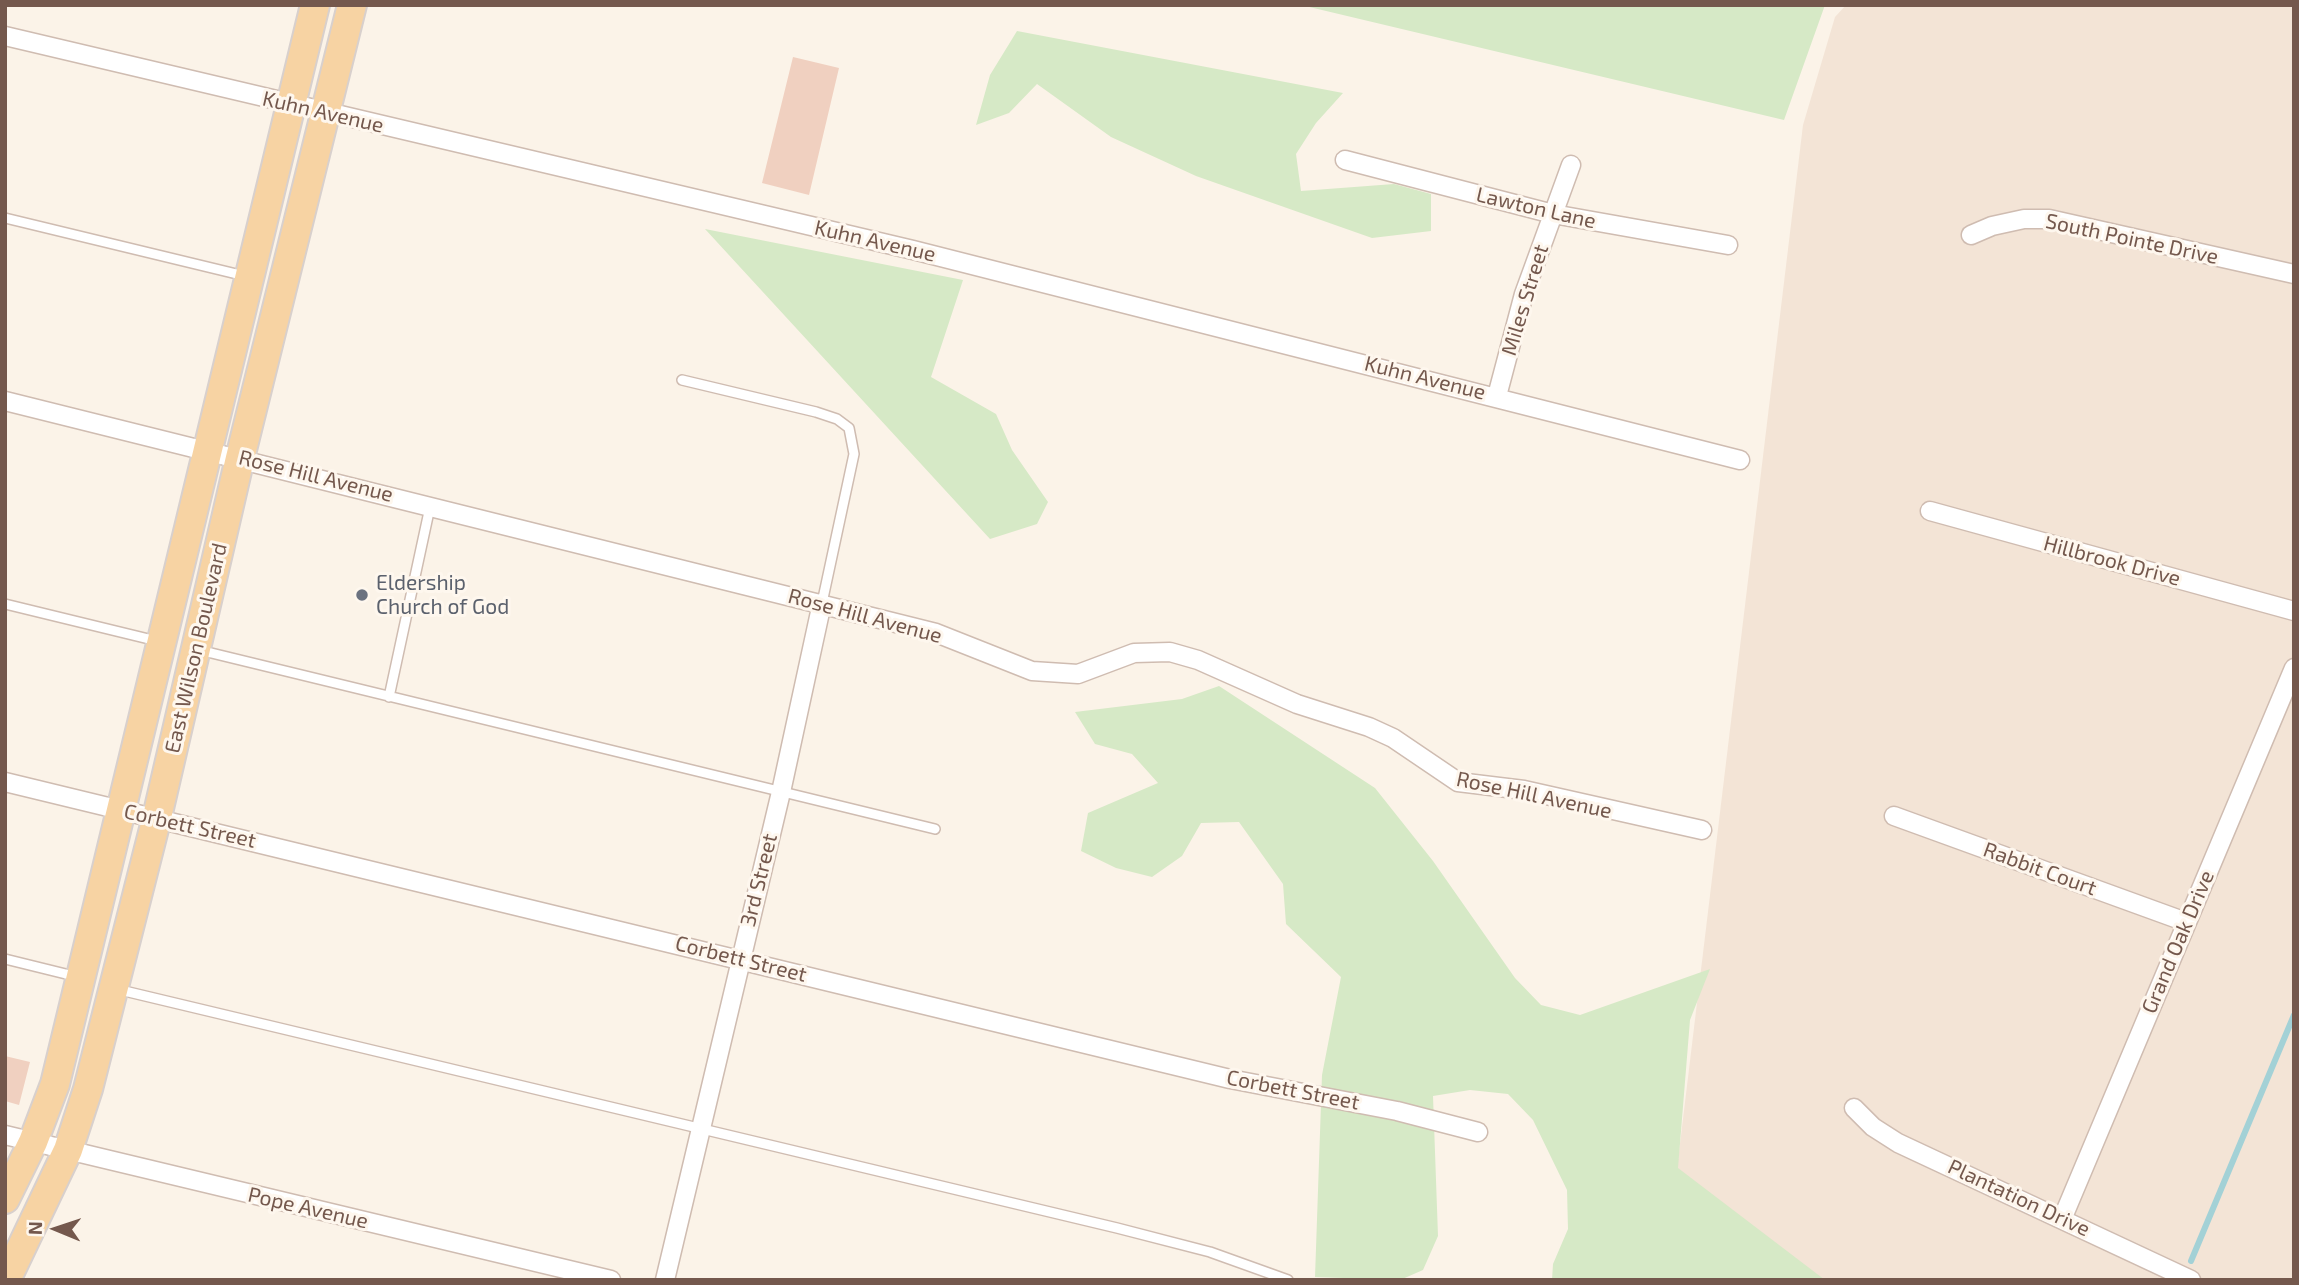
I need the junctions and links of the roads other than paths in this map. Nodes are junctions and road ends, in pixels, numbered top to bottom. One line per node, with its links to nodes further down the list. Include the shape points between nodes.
1 (315, 5): 4 (main road, East Wilson Boulevard)
2 (352, 5): 5 (main road, East Wilson Boulevard)
3 (5, 36): 4 (street, Kuhn Avenue)
4 (292, 105): 5 (street, Kuhn Avenue); 13 (main road, East Wilson Boulevard)
5 (324, 112): 15 (street, Kuhn Avenue, via 913,250); 18 (main road, East Wilson Boulevard)
6 (1345, 160): 8 (street, Lawton Lane)
7 (1571, 165): 8 (street, Miles Street)
8 (1553, 214): 11 (street, Lawton Lane); 15 (street, Miles Street, via 1524,294)
9 (5, 218): 13 (lane)
10 (1971, 235): 12 (street, South Pointe Drive, via 2024,219 2049,219)
11 (1728, 245)
12 (2294, 274)
13 (249, 277): 17 (main road, East Wilson Boulevard)
14 (682, 380): 22 (lane, via 817,412 849,428 854,454)
15 (1497, 396): 19 (street, Kuhn Avenue)
16 (5, 401): 17 (street, Rose Hill Avenue)
17 (207, 449): 18 (street, Rose Hill Avenue); 25 (main road, East Wilson Boulevard)
18 (240, 458): 20 (street, Rose Hill Avenue); 26 (main road, East Wilson Boulevard)
19 (1740, 460)
20 (430, 505): 22 (street, Rose Hill Avenue); 28 (lane)
21 (1930, 511): 24 (street, Hillbrook Drive)
22 (822, 603): 30 (street, 3rd Street); 35 (street, Rose Hill Avenue, via 936,633 1005,662 1057,675 1101,668 1133,653 1170,652 1393,738 1458,782 1536,792)
23 (5, 604): 25 (lane)
24 (2294, 611)
25 (160, 641): 31 (main road, East Wilson Boulevard)
26 (197, 650): 28 (lane); 33 (main road, East Wilson Boulevard)
27 (2294, 668): 36 (street, Grand Oak Drive)
28 (388, 697): 30 (lane)
29 (5, 782): 31 (street, Corbett Street)
30 (781, 792): 34 (lane); 38 (street, 3rd Street)
31 (121, 810): 33 (street, Corbett Street); 39 (main road, East Wilson Boulevard)
32 (1894, 816): 36 (street, Rabbit Court)
33 (157, 817): 38 (street, Corbett Street); 40 (main road, East Wilson Boulevard)
34 (935, 829)
35 (1702, 830)
36 (2186, 922): 48 (street, Grand Oak Drive)
37 (5, 959): 39 (lane)
38 (739, 959): 42 (street, 3rd Street); 43 (street, Corbett Street, via 1230,1079)
39 (79, 977): 45 (main road, East Wilson Boulevard, via 55,1084)
40 (114, 988): 42 (lane); 46 (main road, East Wilson Boulevard)
41 (1854, 1108): 48 (street, Plantation Drive, via 1898,1143)
42 (699, 1128): 51 (street, 3rd Street); 52 (lane, via 1197,1248)
43 (1478, 1132)
44 (5, 1135): 45 (street, Pope Avenue)
45 (33, 1142): 46 (street, Pope Avenue); 47 (main road, East Wilson Boulevard)
46 (68, 1150): 49 (main road, East Wilson Boulevard); 50 (street, Pope Avenue)
47 (5, 1199)
48 (2063, 1217): 53 (street, Plantation Drive)
49 (6, 1280)
50 (611, 1280)
51 (665, 1280)
52 (1288, 1280)
53 (2191, 1280)

